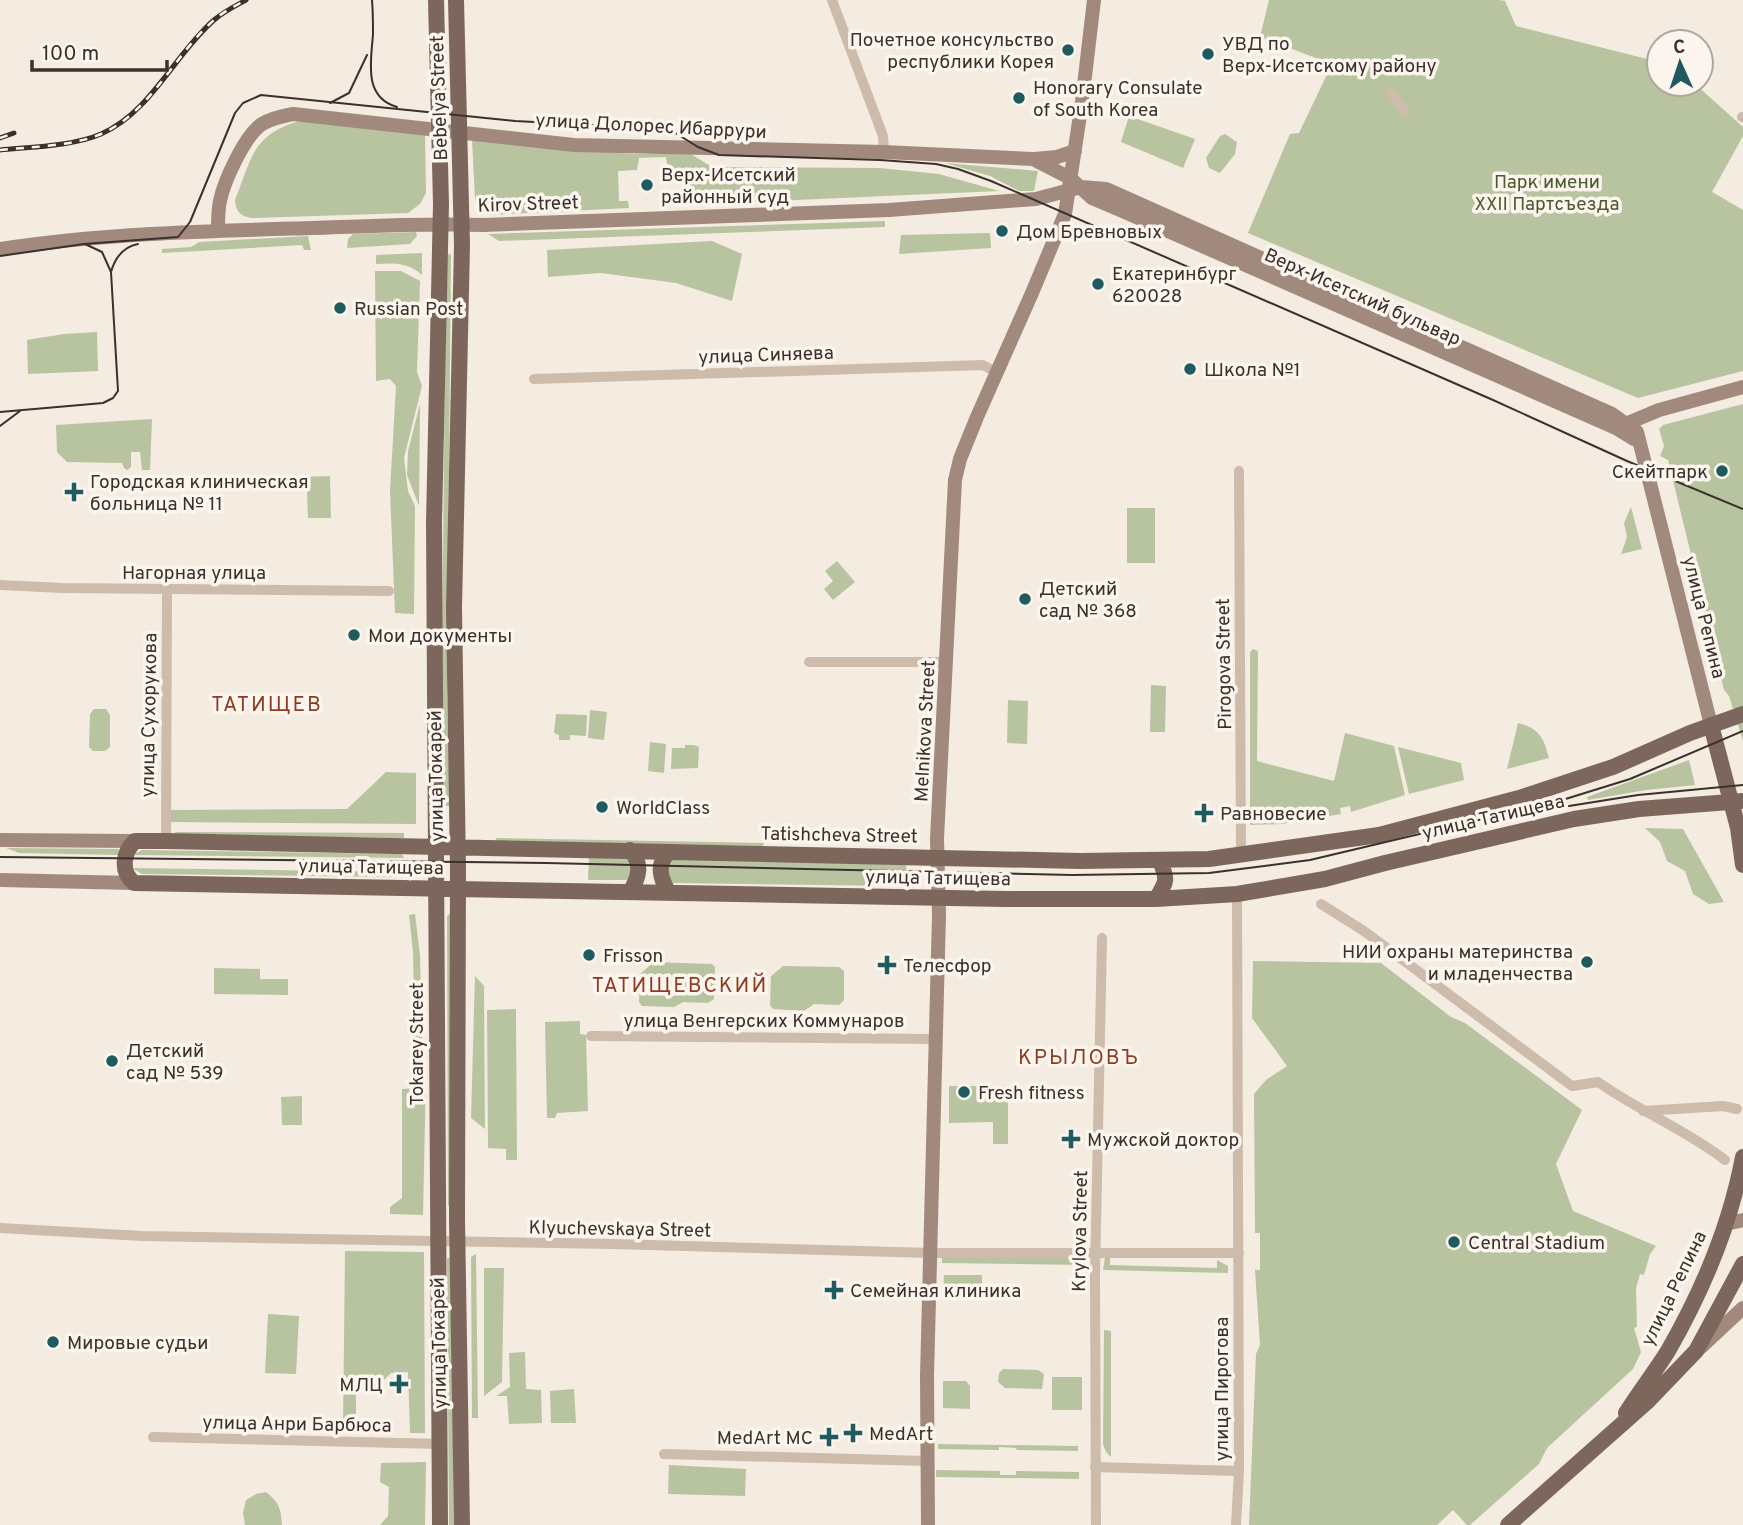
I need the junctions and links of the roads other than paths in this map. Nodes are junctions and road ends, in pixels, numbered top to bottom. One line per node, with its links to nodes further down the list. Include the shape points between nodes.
1 (436, 0): 15 (main road, улица Токарей)
2 (456, 0): 12 (main road, Bebelya Street)
3 (832, 0): 8 (street, via 883,136)
4 (1094, 0): 7 (main road)
5 (1390, 93): 6 (street)
6 (1406, 112)
7 (1075, 151): 9 (main road); 10 (main road, via 1077,172); 11 (main road)
8 (884, 152): 9 (main road, улица Долорес Ибаррури); 17 (main road, улица Долорес Ибаррури, via 574,145 293,114 275,117 250,135 220,201)
9 (1038, 162): 11 (main road, улица Долорес Ибаррури); 11 (main road, via 1051,173 1051,186)
10 (1106, 189): 11 (main road); 23 (main road)
11 (1060, 191): 13 (main road, Верх-Исетский бульвар); 14 (main road, Melnikova Street); 14 (main road); 16 (main road, Kirov Street, via 889,210)
12 (462, 194): 16 (main road, улица Токарей)
13 (1092, 198): 14 (main road, via 1080,197); 23 (main road, Верх-Исетский бульвар)
14 (1065, 214): 19 (main road, Melnikova Street)
15 (440, 224): 16 (main road, Kirov Street); 17 (main road, Kirov Street); 37 (main road, улица Токарей, via 434,522)
16 (462, 224): 38 (main road, улица Токарей, via 454,608)
17 (218, 229): 18 (main road, Kirov Street, via 112,235)
18 (0, 249)
19 (997, 373): 20 (street, улица Синяева, via 983,365); 30 (main road, Melnikova Street, via 957,469)
20 (534, 379)
21 (1743, 387): 22 (main road)
22 (1653, 412): 23 (main road); 24 (main road, via 1642,425)
23 (1619, 421): 24 (main road, улица Репина, via 1637,432)
24 (1641, 447): 32 (main road, улица Репина)
25 (1240, 471): 41 (street, Pirogova Street)
26 (0, 585): 27 (street, Нагорная улица)
27 (167, 590): 28 (street, Нагорная улица); 36 (street, улица Сухорукова)
28 (388, 591)
29 (809, 662): 30 (street)
30 (946, 662): 42 (main road, Melnikova Street)
31 (1743, 714): 32 (main road, Tatishcheva Street)
32 (1711, 725): 33 (main road, улица Репина); 41 (main road, Tatishcheva Street, via 1620,764 1446,819 1349,840)
33 (1738, 802): 44 (main road, улица Репина); 51 (main road, улица Татищева, via 1574,818 1325,879)
34 (0, 840): 35 (main road, улица Татищева)
35 (135, 841): 36 (main road, улица Татищева); 46 (main road, via 125,858 126,873)
36 (166, 841): 37 (main road, улица Татищева)
37 (435, 847): 38 (main road, Tatishcheva Street); 47 (main road, Tokarey Street)
38 (457, 848): 39 (main road, Tatishcheva Street); 48 (main road, улица Токарей)
39 (630, 850): 40 (main road, Tatishcheva Street); 49 (main road, via 639,869)
40 (669, 852): 42 (main road, Tatishcheva Street); 50 (main road, via 660,873)
41 (1241, 855): 43 (main road, Tatishcheva Street)
42 (939, 858): 43 (main road, Tatishcheva Street); 52 (main road, Melnikova Street)
43 (1160, 861): 53 (main road, via 1166,882)
44 (1743, 865)
45 (0, 880): 46 (main road, улица Татищева)
46 (134, 883): 47 (main road, улица Татищева)
47 (436, 889): 48 (main road, улица Татищева); 65 (main road, Tokarey Street)
48 (458, 889): 49 (main road, улица Татищева); 66 (main road, улица Токарей)
49 (630, 892): 50 (main road, улица Татищева)
50 (669, 893): 52 (main road, улица Татищева)
51 (1237, 894): 53 (main road, улица Татищева); 69 (street)
52 (939, 898): 53 (main road, улица Татищева); 57 (main road, Melnikova Street)
53 (1156, 899)
54 (1321, 904): 59 (street, via 1572,1086 1598,1082)
55 (1102, 938): 67 (street, Krylova Street)
56 (591, 1036): 57 (street, улица Венгерских Коммунаров)
57 (936, 1039): 68 (main road, Melnikova Street)
58 (1737, 1109): 59 (street)
59 (1643, 1111): 61 (street)
60 (1743, 1157): 63 (main road, улица Репина)
61 (1726, 1160)
62 (1743, 1220): 63 (main road)
63 (1727, 1224): 73 (main road, улица Репина, via 1689,1313)
64 (0, 1228): 65 (street, Klyuchevskaya Street)
65 (437, 1242): 66 (street, Klyuchevskaya Street); 75 (main road, улица Токарей)
66 (457, 1243): 68 (street, Klyuchevskaya Street); 81 (main road, улица Токарей)
67 (1096, 1252): 68 (street, Klyuchevskaya Street); 69 (street, Klyuchevskaya Street); 78 (street, Krylova Street)
68 (931, 1253): 77 (main road, Melnikova Street)
69 (1239, 1253): 79 (street, улица Пирогова)
70 (1743, 1264): 72 (main road, улица Репина)
71 (1743, 1308): 72 (main road, улица Репина)
72 (1696, 1351): 73 (main road, улица Репина)
73 (1618, 1427): 85 (main road, улица Репина)
74 (153, 1437): 75 (street, улица Анри Барбюса)
75 (440, 1444): 80 (main road, улица Токарей)
76 (664, 1454): 77 (street)
77 (927, 1461): 82 (main road, Melnikova Street)
78 (1095, 1467): 79 (street); 83 (street, Krylova Street)
79 (1239, 1471): 84 (street, улица Пирогова)
80 (440, 1525)
81 (462, 1525)
82 (928, 1525)
83 (1096, 1525)
84 (1236, 1525)
85 (1508, 1525)

